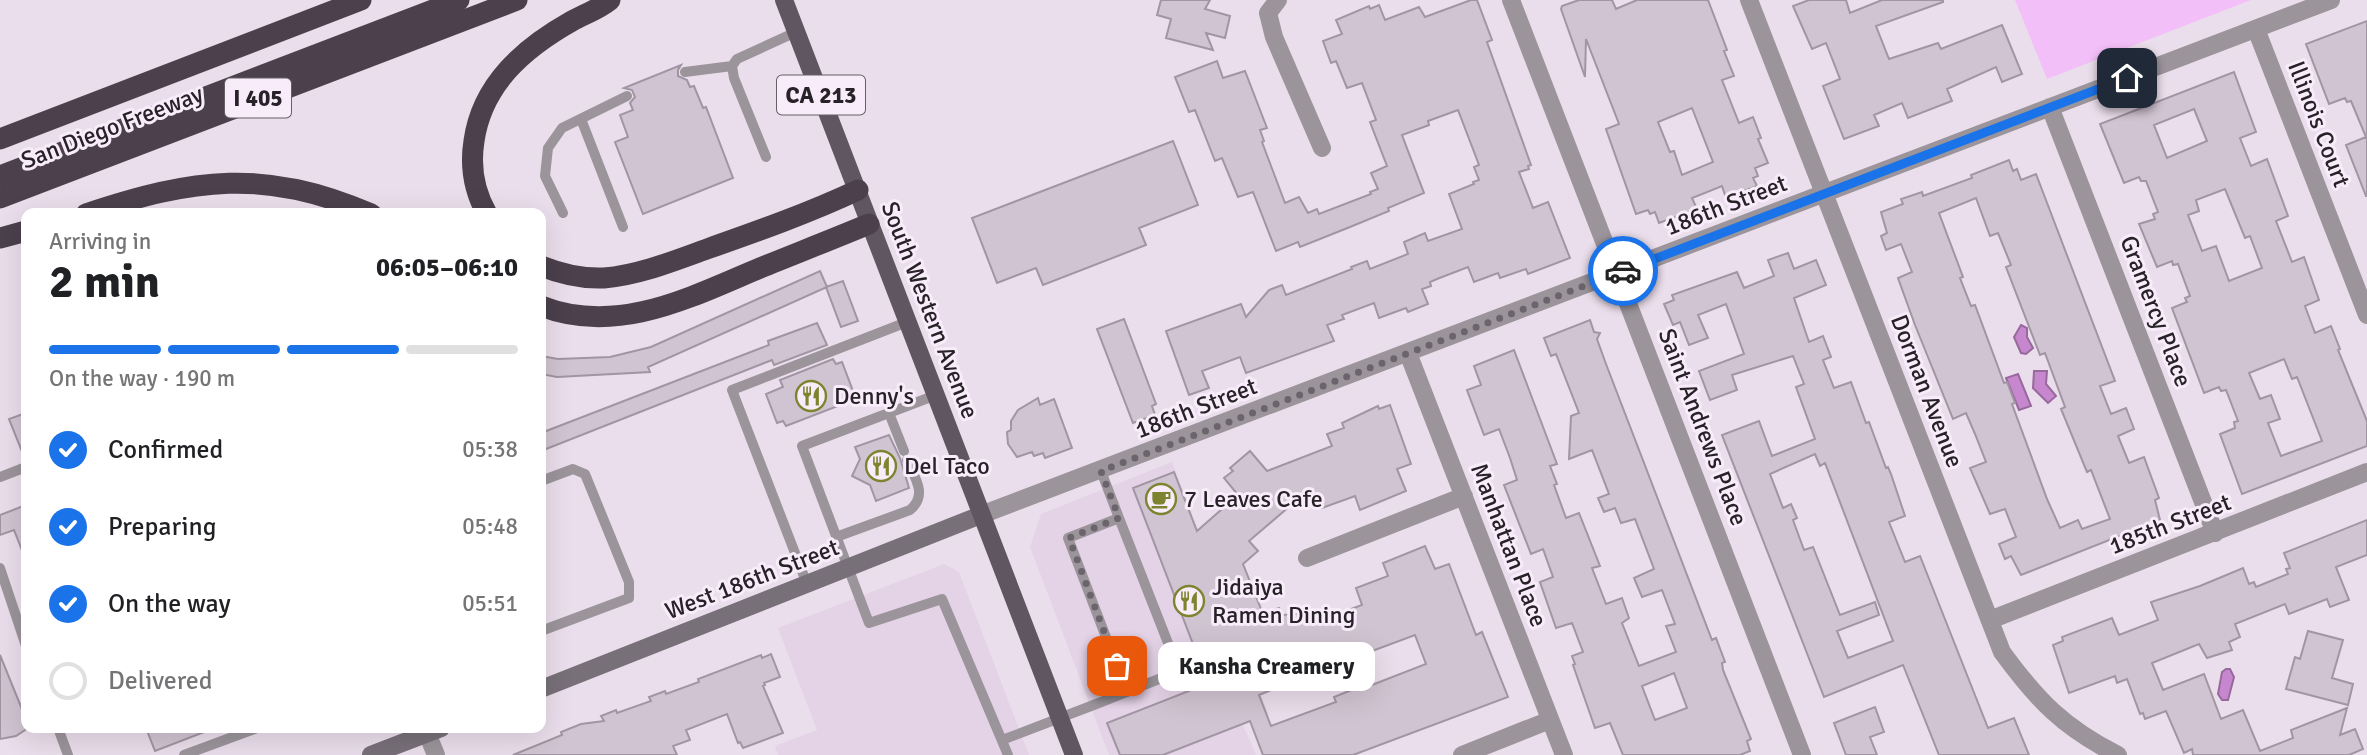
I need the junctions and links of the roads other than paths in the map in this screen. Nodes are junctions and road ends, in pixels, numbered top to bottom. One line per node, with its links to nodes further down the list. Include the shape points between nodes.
1 (361, 0): 18 (highway, San Diego Freeway / I 405)
2 (424, 0): 21 (highway)
3 (459, 0): 22 (highway)
4 (517, 0): 25 (highway, San Diego Freeway / I 405)
5 (610, 0): 28 (highway, via 531,48 488,95 472,155 476,188)
6 (784, 0): 12 (main road, South Western Avenue / CA 213)
7 (1511, 0): 35 (street, Saint Andrews Place)
8 (1749, 0): 24 (street, Dorman Avenue)
9 (2331, 0): 11 (street, 186th Street)
10 (1273, 6): 19 (street, via 1274,37)
11 (2256, 29): 16 (street, 186th Street); 37 (street, Illinois Court)
12 (796, 32): 13 (lane, via 737,59); 23 (main road, South Western Avenue / CA 213)
13 (732, 66): 14 (lane); 20 (lane)
14 (685, 72)
15 (627, 96): 17 (lane)
16 (2050, 107): 24 (street, 186th Street); 50 (street, Gramercy Place)
17 (581, 119): 29 (lane, via 562,128 548,148 545,176); 31 (lane)
18 (0, 139)
19 (1322, 148)
20 (766, 157)
21 (0, 163)
22 (0, 176)
23 (858, 190): 30 (main road, South Western Avenue); 34 (highway, via 738,238 622,276 578,277)
24 (1823, 193): 35 (street, 186th Street); 56 (street, Dorman Avenue)
25 (0, 198)
26 (106, 208): 27 (highway, via 164,190 224,182 298,189)
27 (358, 208)
28 (484, 208)
29 (563, 213)
30 (869, 224): 36 (highway, via 680,302 639,313 604,317); 38 (main road, South Western Avenue)
31 (624, 227)
32 (21, 232): 33 (highway)
33 (0, 238)
34 (546, 267)
35 (1617, 273): 39 (street, 186th Street); 77 (street, Saint Andrews Place)
36 (546, 308)
37 (2367, 316)
38 (907, 322): 40 (main road, South Western Avenue); 55 (lane, via 732,390)
39 (1408, 353): 43 (street, 186th Street); 47 (street, Manhattan Place)
40 (936, 395): 41 (lane); 48 (main road, South Western Avenue)
41 (889, 413): 51 (lane, via 921,493 918,503); 51 (lane, via 802,446)
42 (21, 469): 45 (lane)
43 (1101, 471): 48 (street, 186th Street); 49 (lane)
44 (2367, 472): 50 (street, 185th Street)
45 (0, 477)
46 (546, 479): 57 (lane, via 573,469 586,474 629,582 629,598)
47 (1464, 496): 52 (street); 62 (street, Manhattan Place)
48 (981, 515): 54 (street, West 186th Street); 61 (main road, South Western Avenue)
49 (1119, 518): 60 (lane, via 1069,538); 60 (lane, via 1179,671)
50 (2215, 533): 56 (street, 185th Street)
51 (836, 537): 54 (lane)
52 (1307, 558)
53 (0, 568): 58 (lane)
54 (848, 568): 55 (street, West 186th Street); 67 (lane, via 871,624 942,599)
55 (807, 584): 59 (street, West 186th Street)
56 (1990, 620): 68 (street, Dorman Avenue, via 2003,652 2031,691)
57 (546, 629)
58 (21, 631)
59 (546, 687)
60 (1126, 692): 61 (lane)
61 (1060, 718): 67 (lane); 74 (main road, South Western Avenue)
62 (1550, 720): 75 (street); 76 (street, Manhattan Place)
63 (60, 733): 69 (lane)
64 (243, 733): 70 (lane)
65 (424, 733): 71 (street)
66 (432, 733): 72 (street)
67 (1002, 740): 73 (lane)
68 (2095, 750): 78 (street, Dorman Avenue)
69 (68, 755)
70 (184, 755)
71 (371, 755)
72 (436, 755)
73 (1008, 755)
74 (1074, 755)
75 (1462, 755)
76 (1564, 755)
77 (1802, 755)
78 (2118, 755)

